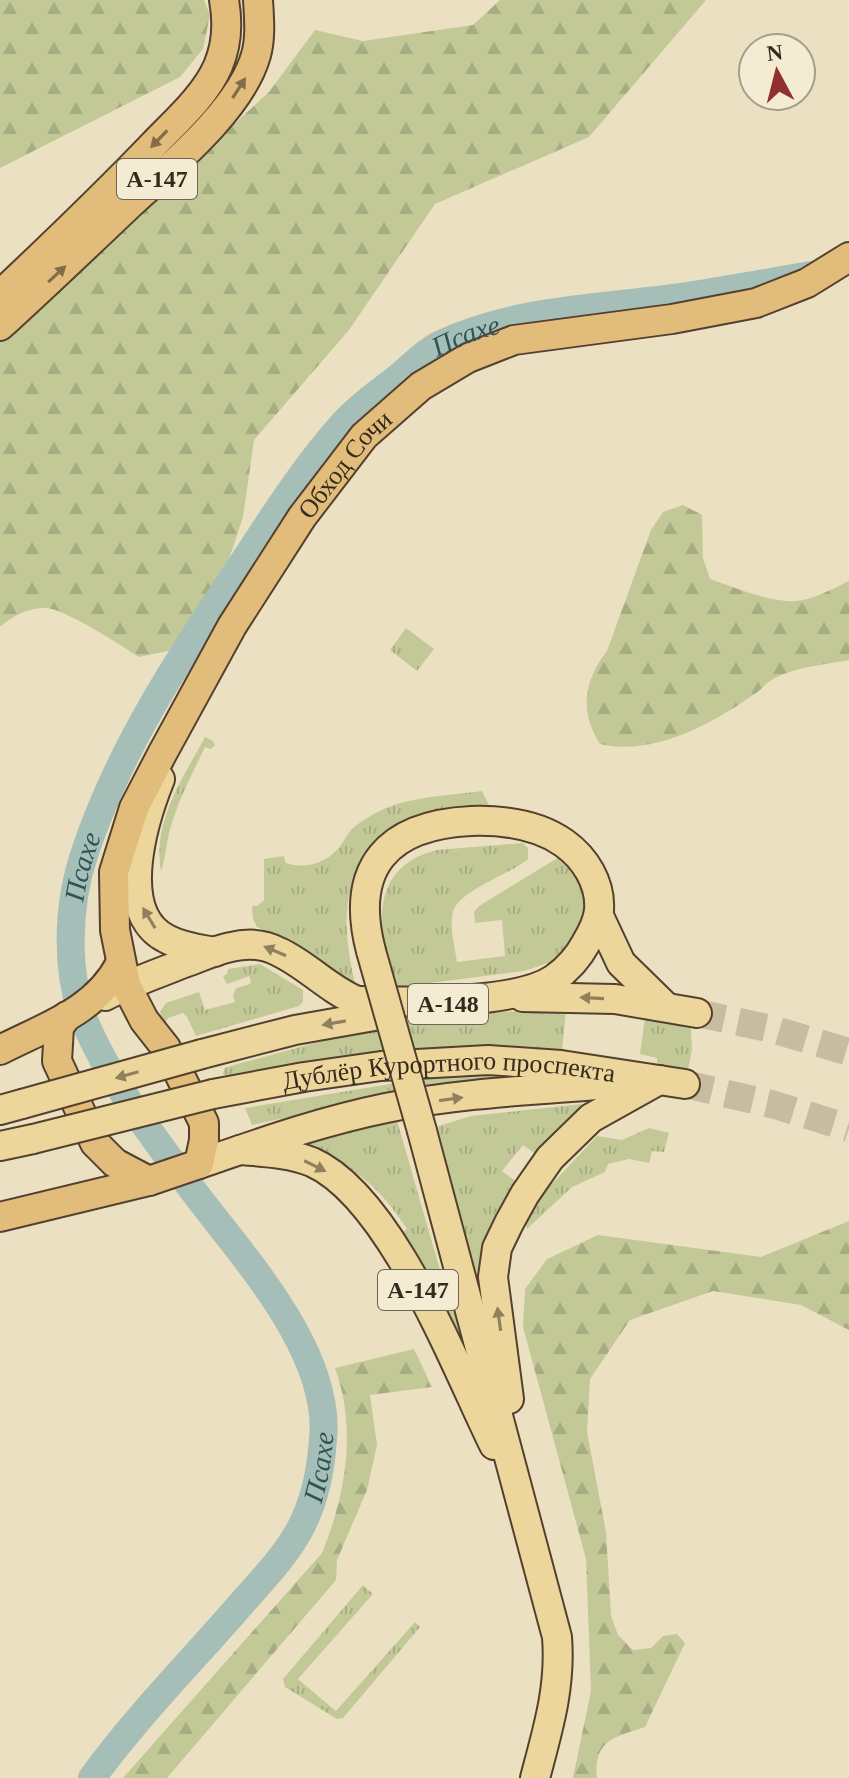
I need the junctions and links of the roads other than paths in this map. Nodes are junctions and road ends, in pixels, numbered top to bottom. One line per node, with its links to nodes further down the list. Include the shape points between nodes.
1 (224, 0): 4 (highway, А-147, one-way to 4, via 225,43 206,86 83,217)
2 (258, 0): 5 (highway, А-147, one-way to 2, via 224,110 256,55)
3 (849, 257): 6 (highway, Обход Сочи, via 807,283 756,303 514,340 468,358 421,386 364,436 302,517 232,626)
4 (0, 295)
5 (0, 326)
6 (162, 754): 8 (main road, one-way to 6, via 165,939 139,899 139,849 163,768); 9 (highway, Обход Сочи, via 134,808 114,872 115,930)
7 (599, 916): 10 (main road, via 577,959 553,980); 11 (main road, via 621,963); 25 (main road, А-147, bridge, via 596,883 581,857 563,842 531,826 484,821 446,822 412,832 390,846 372,870 364,898 366,932)
8 (215, 952): 9 (main road); 10 (main road, one-way to 8, via 357,1001 263,945)
9 (123, 974): 12 (highway); 14 (highway, Обход Сочи)
10 (478, 998): 11 (main road, А-148, one-way to 10, via 615,999); 17 (main road, А-148, one-way to 17, bridge, via 295,1030)
11 (666, 1007): 13 (main road, А-148)
12 (78, 1010): 14 (highway, via 116,1009); 15 (highway); 18 (highway, via 59,1027 57,1061)
13 (697, 1013)
14 (144, 1020): 21 (highway, Обход Сочи, via 166,1048 204,1123)
15 (0, 1050)
16 (672, 1082): 19 (main road, Дублёр Курортного проспекта / А-148, bridge, via 488,1060 381,1066 213,1094); 20 (main road, А-147, one-way to 16, via 386,1108); 25 (main road, one-way to 16, via 493,1277 497,1248 550,1158 591,1118 616,1101)
17 (11, 1107)
18 (95, 1143): 22 (highway, via 115,1163); 23 (highway, via 93,1164)
19 (0, 1146)
20 (240, 1150): 21 (main road, А-147); 25 (main road, А-147, one-way to 25, via 311,1162 359,1198 389,1237 434,1320)
21 (199, 1164): 22 (highway, А-147)
22 (149, 1181): 23 (highway, А-147)
23 (77, 1199): 24 (highway, А-147)
24 (0, 1217)
25 (524, 1507): 26 (main road, А-147, via 559,1659)
26 (535, 1778)

